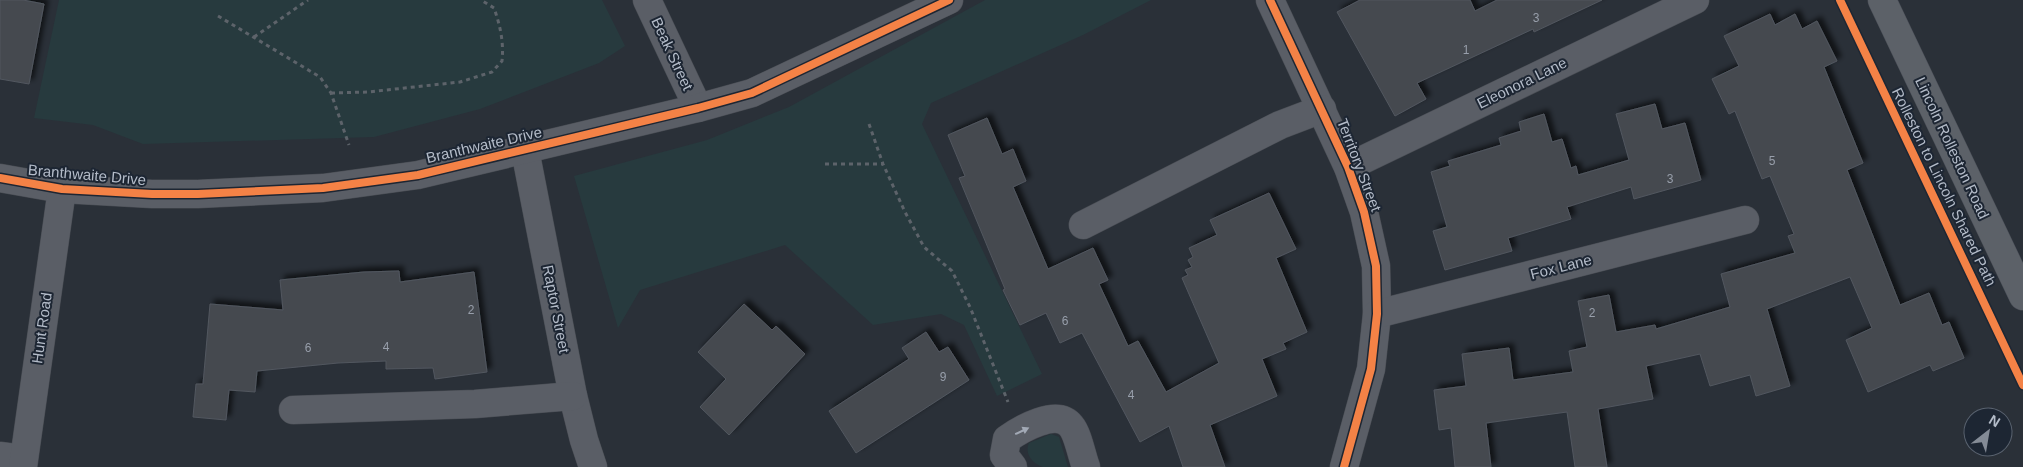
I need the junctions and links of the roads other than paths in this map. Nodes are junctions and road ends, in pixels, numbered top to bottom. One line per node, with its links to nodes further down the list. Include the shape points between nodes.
1 (648, 0): 6 (street, Beak Street)
2 (950, 0): 6 (street, Branthwaite Drive, via 752,93)
3 (1270, 0): 7 (street, Territory Street)
4 (1695, 0): 9 (street, Eleonora Lane)
5 (1882, 0): 14 (main road, Lincoln Rolleston Road)
6 (698, 108): 8 (street, Branthwaite Drive)
7 (1322, 109): 9 (street, Territory Street); 13 (street, via 1280,125)
8 (525, 150): 11 (street, Branthwaite Drive, via 418,175 323,188 152,194); 16 (street, Raptor Street)
9 (1348, 166): 15 (street, Territory Street, via 1364,212 1376,266)
10 (0, 178): 11 (street, Branthwaite Drive)
11 (62, 189): 18 (street, Hunt Road)
12 (1745, 220): 15 (street, Fox Lane)
13 (1083, 225)
14 (2023, 296)
15 (1377, 314): 22 (street, Territory Street, via 1371,370)
16 (573, 396): 17 (street, via 475,404); 19 (street, Raptor Street)
17 (293, 410)
18 (15, 461)
19 (593, 467)
20 (1013, 467): 21 (street, one-way to 21, via 1004,455 1007,439 1050,418 1064,420 1072,426)
21 (1086, 467)
22 (1344, 467)

